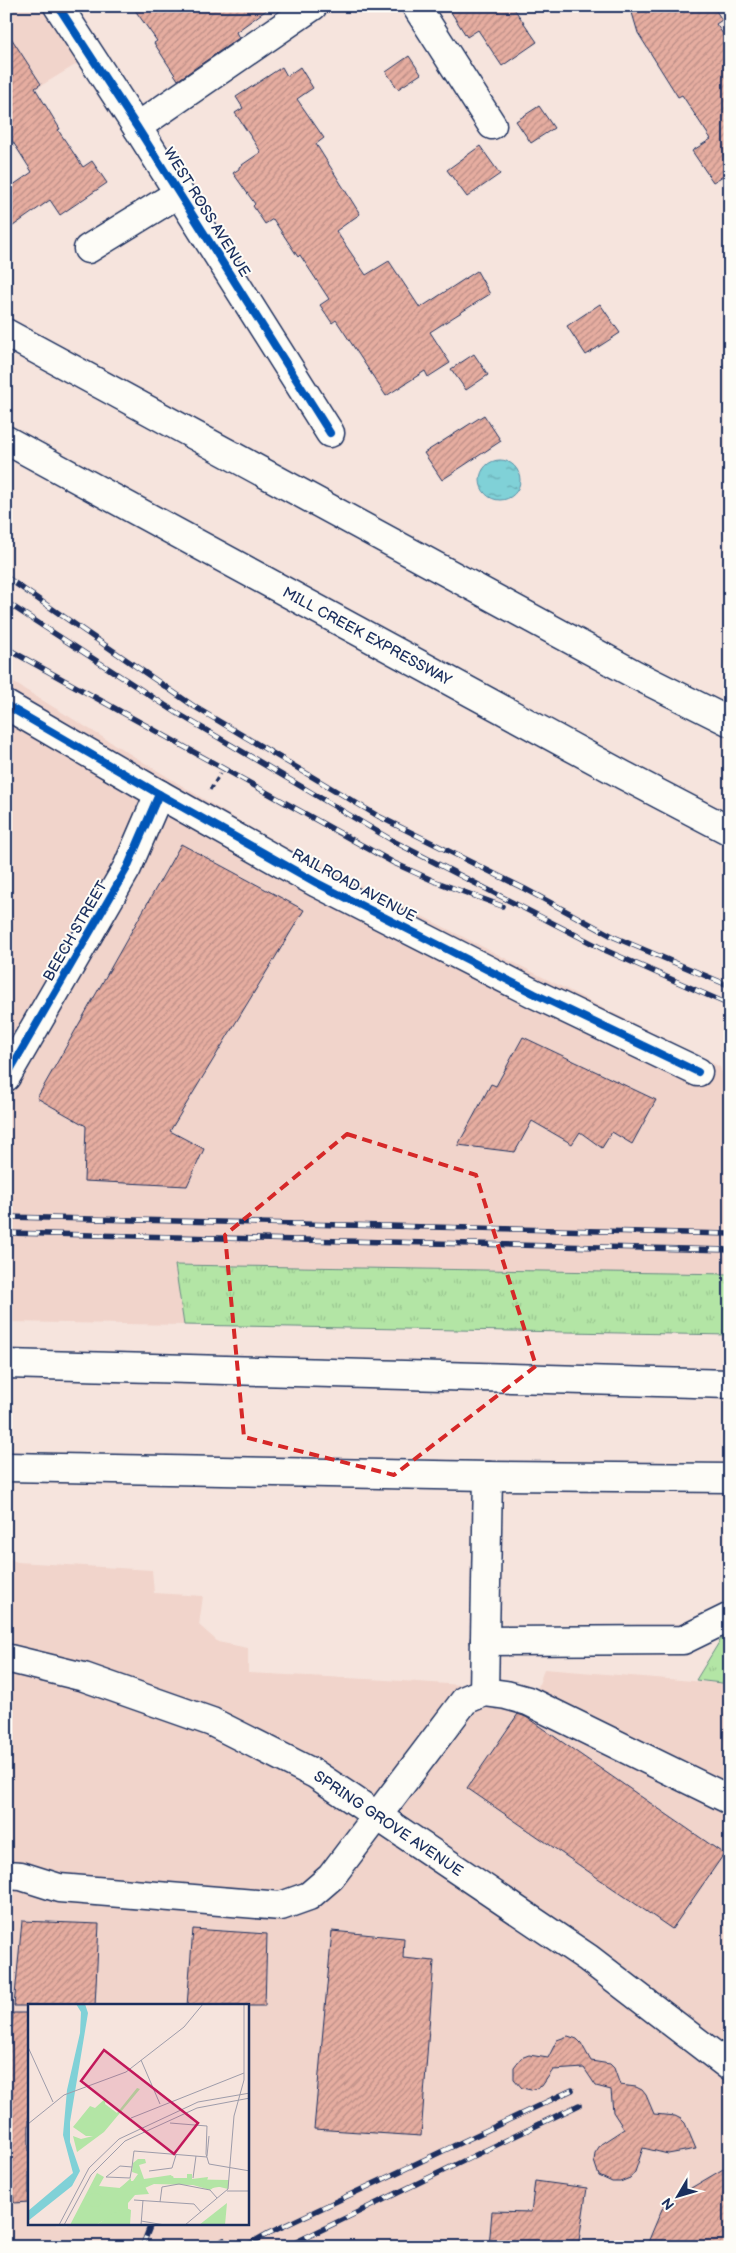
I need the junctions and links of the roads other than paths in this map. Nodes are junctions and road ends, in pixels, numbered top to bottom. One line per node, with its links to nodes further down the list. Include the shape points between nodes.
1 (58, 6): 5 (main road, WEST ROSS AVENUE)
2 (313, 6): 5 (main road)
3 (416, 6): 4 (main road)
4 (492, 125)
5 (137, 126): 6 (main road, WEST ROSS AVENUE)
6 (178, 193): 7 (main road); 9 (main road, WEST ROSS AVENUE)
7 (88, 250)
8 (6, 333): 12 (main road, via 627,670)
9 (330, 433)
10 (6, 440): 14 (main road, MILL CREEK EXPRESSWAY)
11 (6, 705): 13 (main road, RAILROAD AVENUE)
12 (730, 722)
13 (158, 794): 15 (main road, RAILROAD AVENUE, via 326,887); 16 (main road, BEECH STREET, via 127,868)
14 (730, 831)
15 (698, 1072)
16 (6, 1077)
17 (6, 1364): 18 (main road)
18 (730, 1384)
19 (6, 1466): 20 (main road)
20 (488, 1476): 21 (main road); 23 (main road)
21 (730, 1478)
22 (730, 1617): 23 (main road, via 683,1640)
23 (485, 1641): 25 (main road)
24 (6, 1658): 27 (main road, SPRING GROVE AVENUE, via 84,1677 212,1722 315,1774)
25 (484, 1692): 26 (main road, via 528,1701); 27 (main road, via 465,1700)
26 (730, 1800)
27 (376, 1815): 28 (main road, via 331,1877 309,1896 281,1906 59,1888 21,1876); 29 (main road, SPRING GROVE AVENUE, via 588,1958)
28 (6, 1875)
29 (730, 2067)

